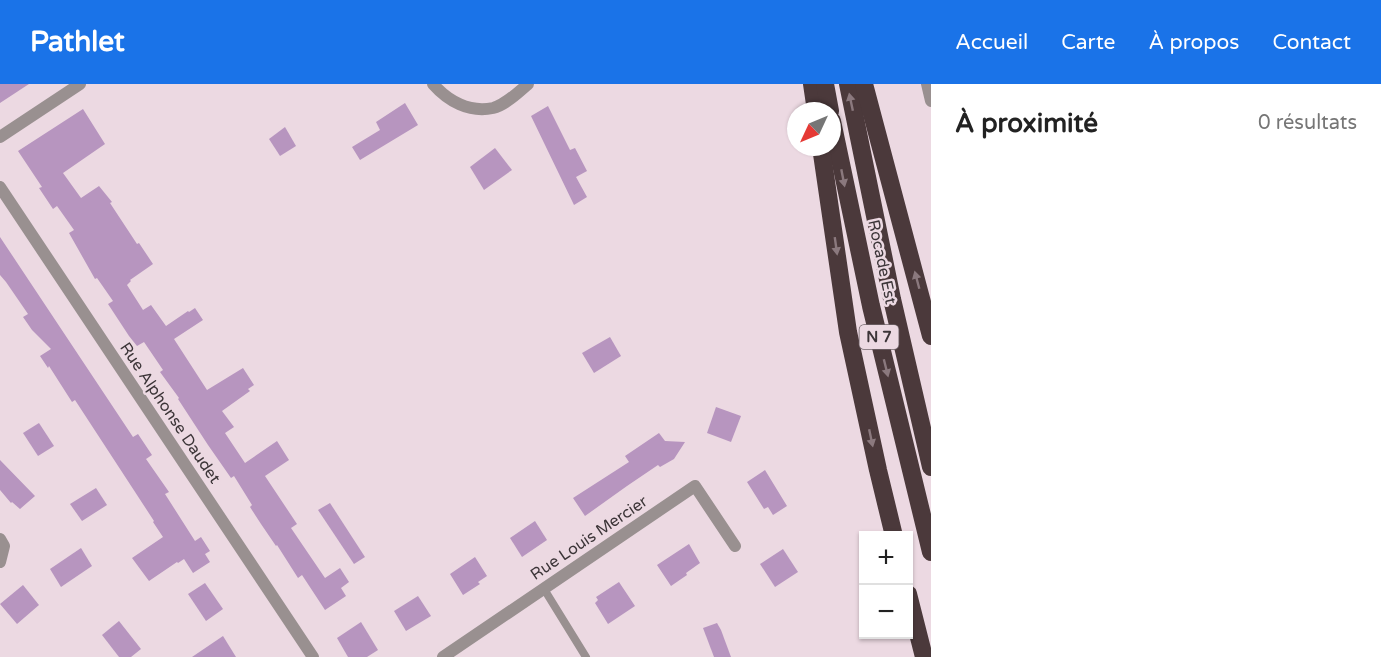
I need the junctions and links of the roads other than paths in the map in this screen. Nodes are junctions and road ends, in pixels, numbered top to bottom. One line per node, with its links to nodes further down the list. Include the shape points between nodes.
1 (80, 84): 12 (street)
2 (434, 84): 3 (street, via 448,99 470,108 493,108)
3 (528, 84)
4 (812, 84): 10 (highway)
5 (825, 84): 11 (highway)
6 (848, 84): 17 (highway, Rocade Est, one-way to 6)
7 (864, 84): 16 (highway, one-way to 7)
8 (927, 84): 9 (street)
9 (931, 101)
10 (815, 102)
11 (828, 102)
12 (0, 137)
13 (822, 156): 18 (highway, one-way to 18, via 848,332)
14 (839, 156): 21 (highway, Rocade Est / N 7, one-way to 21, via 871,306)
15 (0, 187): 25 (street, Rue Alphonse Daudet)
16 (931, 336)
17 (931, 467)
18 (893, 531)
19 (0, 539): 22 (street, via 4,546)
20 (735, 546): 23 (street, Rue Louis Mercier, via 695,486)
21 (931, 552)
22 (0, 562)
23 (544, 589): 26 (street, Rue Louis Mercier); 27 (lane)
24 (913, 611): 28 (highway)
25 (313, 657)
26 (443, 657)
27 (586, 657)
28 (924, 657)

